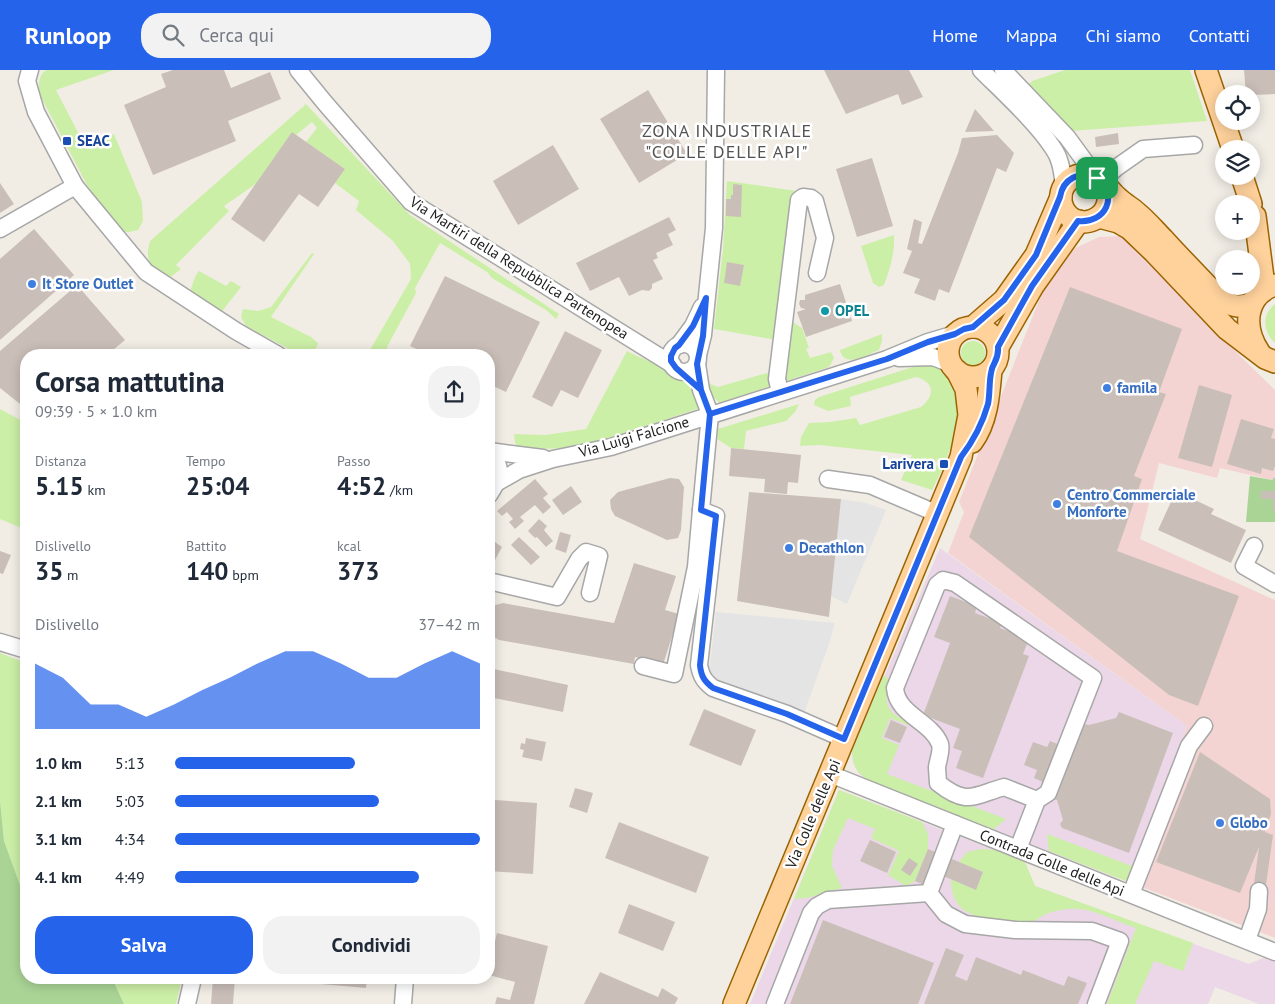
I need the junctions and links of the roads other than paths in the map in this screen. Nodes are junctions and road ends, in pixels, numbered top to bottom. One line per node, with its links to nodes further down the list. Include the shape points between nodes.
1 (30, 70): 10 (street, via 27,81 36,112)
2 (298, 70): 24 (street, Via Martiri della Repubblica Partenopea, via 412,202)
3 (716, 70): 21 (street, via 714,228)
4 (981, 70): 11 (street, via 1054,149 1062,166)
5 (1206, 70): 7 (main road)
6 (1013, 74): 9 (street)
7 (1230, 140)
8 (1194, 145): 9 (street, via 1143,149)
9 (1101, 182): 11 (main road, via 1088,175 1079,175 1071,179); 13 (main road, via 1108,194 1108,203 1105,211); 20 (main road, via 1137,212 1222,301 1246,306)
10 (75, 186): 15 (street); 26 (street, via 146,272)
11 (1062, 191): 13 (main road, via 1065,212); 22 (main road, via 1036,255 1004,300)
12 (1260, 215): 16 (main road)
13 (1089, 219): 25 (main road, via 1032,286); 29 (main road, via 1118,222 1130,229 1227,329)
14 (1260, 226): 18 (main road)
15 (0, 229)
16 (1275, 229)
17 (1257, 240): 20 (main road)
18 (1275, 261)
19 (817, 273): 34 (street, via 825,238 814,201 803,197 799,200 777,379)
20 (1263, 293): 29 (main road, via 1248,315 1248,328 1251,341)
21 (706, 298): 23 (street, via 693,326); 27 (street, via 703,336)
22 (964, 331): 25 (main road, via 979,328 989,333); 28 (street, Via Luigi Falcione); 31 (main road, via 948,348)
23 (677, 346): 24 (street, Via Martiri della Repubblica Partenopea, via 664,349); 27 (street, via 693,347); 30 (street, via 671,356)
24 (646, 347): 30 (street, Via Martiri della Repubblica Partenopea)
25 (998, 347): 32 (main road, via 996,363)
26 (268, 349)
27 (697, 359): 30 (street, via 690,370); 33 (street)
28 (887, 359): 31 (street, Via Luigi Falcione, via 932,357); 34 (street, Via Luigi Falcione)
29 (1270, 360)
30 (677, 368): 33 (street, Via Martiri della Repubblica Partenopea)
31 (954, 368): 32 (main road, via 965,376 974,377); 37 (main road, Via Colle delle Api, via 966,389 969,415)
32 (991, 370): 37 (main road, Via Colle delle Api, via 988,403 976,436)
33 (701, 390): 35 (street)
34 (780, 392): 35 (street, Via Luigi Falcione)
35 (710, 414): 38 (street, Via Luigi Falcione, via 610,447); 43 (street)
36 (495, 453): 38 (street, Via Luigi Falcione)
37 (961, 457): 44 (main road, Via Colle delle Api)
38 (553, 459): 42 (street, Via Luigi Falcione, via 519,470)
39 (495, 460): 41 (street, via 498,466)
40 (828, 479): 44 (street, via 870,485)
41 (495, 480)
42 (495, 488)
43 (701, 510): 51 (street, via 696,567 674,674); 53 (street, via 716,516 700,674 713,688 787,714)
44 (938, 514): 53 (main road, Via Colle delle Api)
45 (1254, 546): 47 (street, via 1244,566)
46 (495, 582): 48 (street, via 557,597 586,552 599,556)
47 (1275, 584)
48 (590, 593)
49 (0, 642): 50 (street)
50 (20, 648)
51 (643, 666)
52 (1204, 726): 60 (street, via 1189,746)
53 (844, 739): 54 (main road, Via Colle delle Api)
54 (830, 774): 56 (street, Contrada Colle delle Api); 67 (main road, Via Colle delle Api)
55 (1037, 800): 55 (street, via 1048,794 1093,678 955,583 943,580 937,585 895,688 896,696 900,704 935,734 941,747 938,783 953,794 970,798 1004,787); 57 (street)
56 (955, 824): 57 (street, Contrada Colle delle Api); 59 (street)
57 (1018, 849): 60 (street, Contrada Colle delle Api)
58 (1259, 892): 61 (street, via 1258,909)
59 (929, 893): 68 (street, via 828,900 817,906 811,912); 69 (street, via 946,914 965,924 1015,930 1092,930 1120,941)
60 (1131, 894): 61 (street, Contrada Colle delle Api)
61 (1247, 940): 62 (street, Contrada Colle delle Api)
62 (1275, 952)
63 (192, 984): 65 (street)
64 (405, 984): 66 (street)
65 (187, 1004)
66 (403, 1004)
67 (734, 1004)
68 (775, 1004)
69 (1096, 1004)

